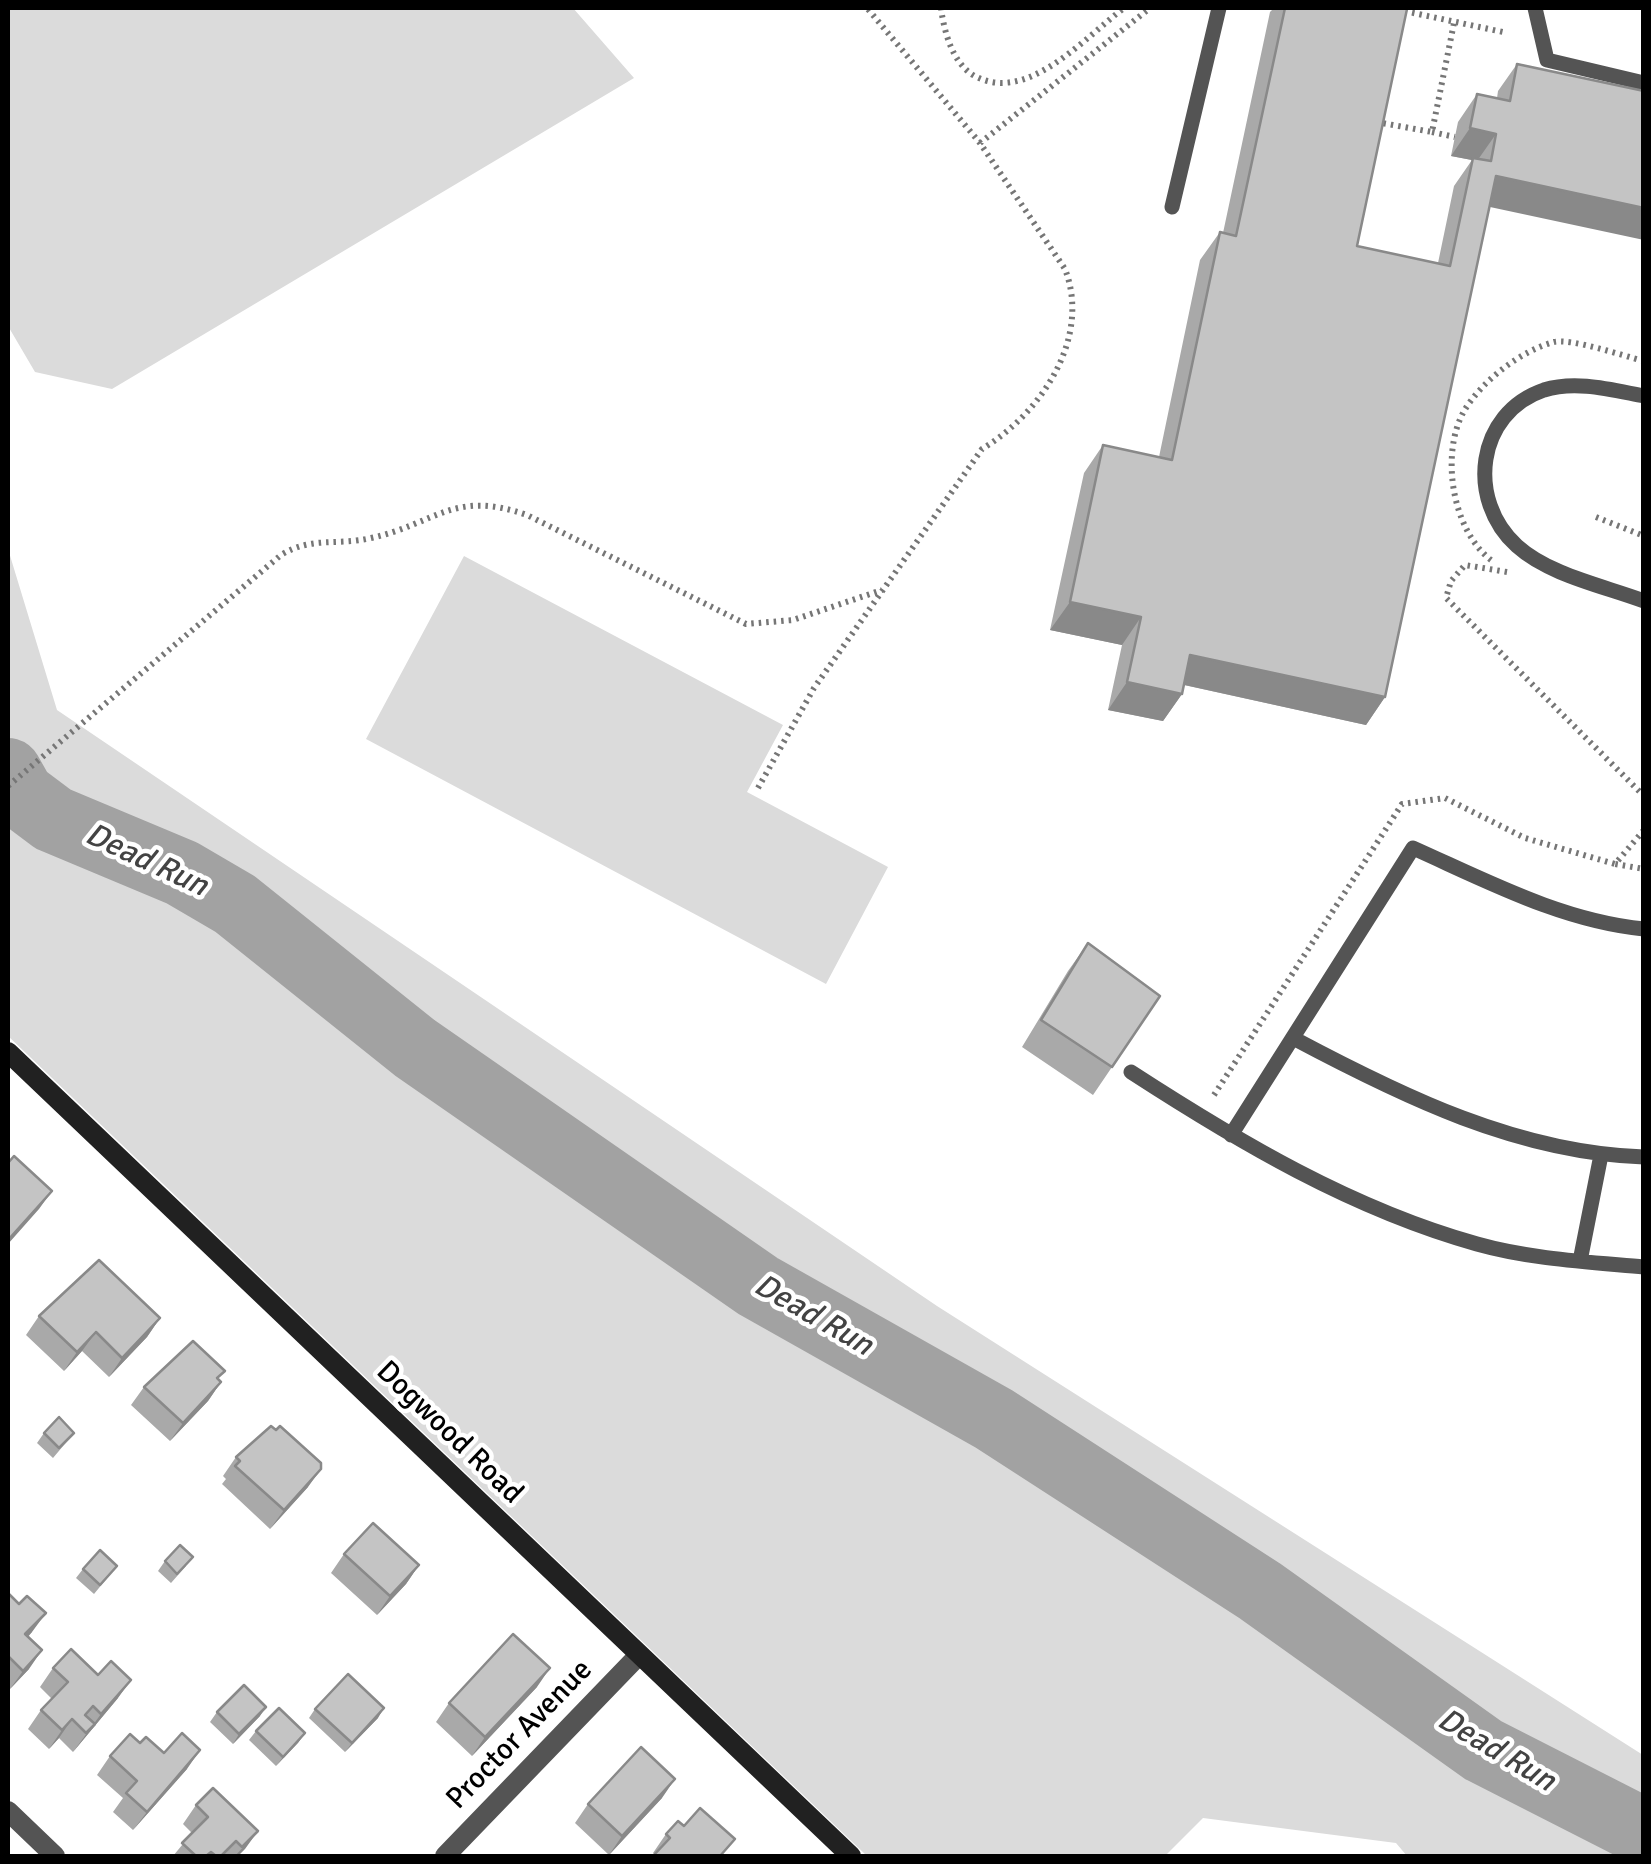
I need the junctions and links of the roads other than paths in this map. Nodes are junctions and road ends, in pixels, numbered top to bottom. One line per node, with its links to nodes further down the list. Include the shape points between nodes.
1 (1219, 8): 4 (lane)
2 (1535, 8): 3 (lane, via 1547,60)
3 (1644, 83)
4 (1172, 207)
5 (1644, 396): 6 (lane, via 1596,386 1548,389 1520,402 1498,422 1486,454 1484,495 1520,549)
6 (1644, 601)
7 (1644, 929): 8 (lane, via 1604,925 1524,898 1414,848)
8 (1293, 1038): 11 (lane); 12 (lane, via 1414,1100)
9 (8, 1052): 16 (street, Dogwood Road)
10 (1131, 1072): 11 (lane)
11 (1231, 1135): 14 (lane, via 1358,1200 1479,1245)
12 (1601, 1156): 13 (lane); 14 (lane)
13 (1644, 1157)
14 (1580, 1261): 15 (lane)
15 (1644, 1266)
16 (638, 1655): 19 (street, Proctor Avenue); 20 (street, Dogwood Road)
17 (8, 1811): 18 (street)
18 (55, 1856)
19 (445, 1856)
20 (851, 1856)

